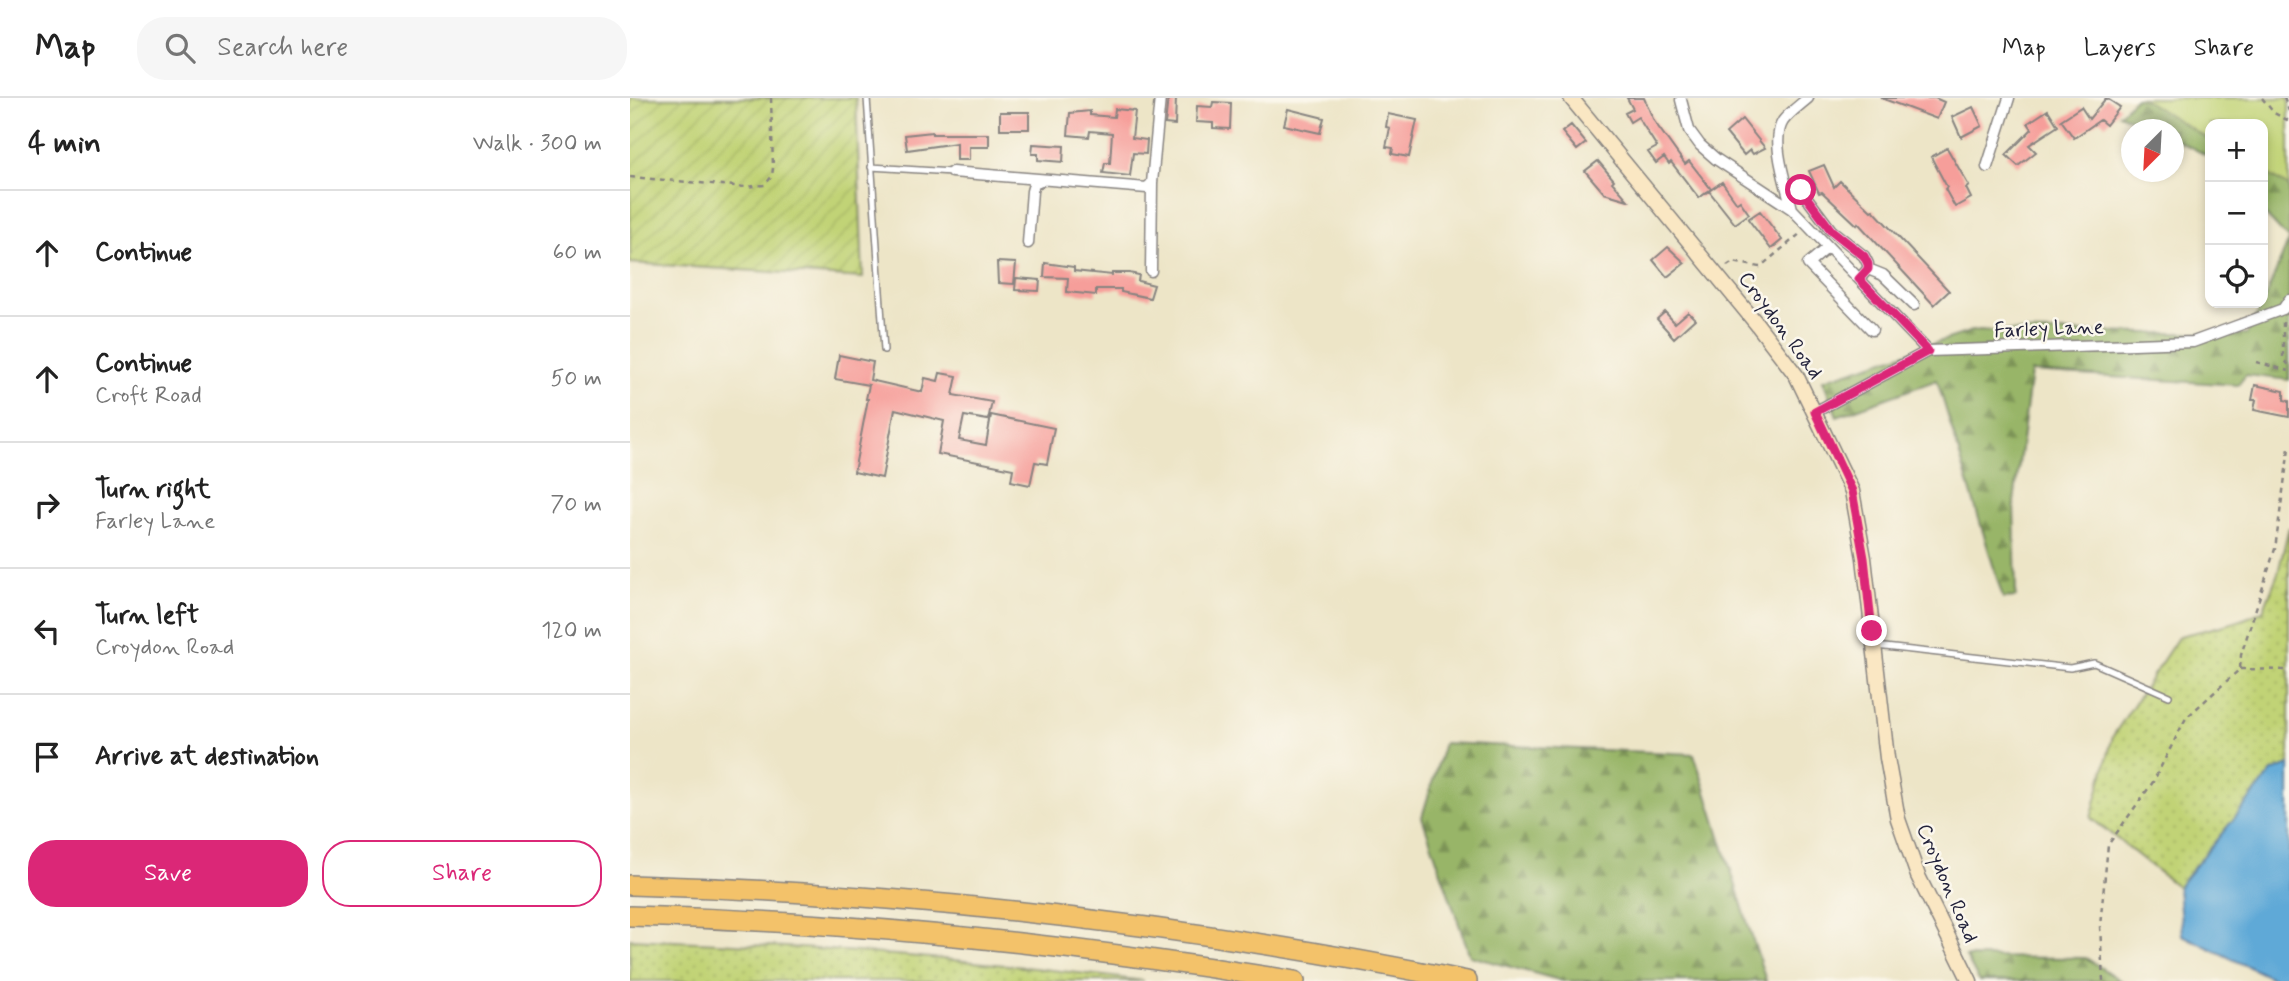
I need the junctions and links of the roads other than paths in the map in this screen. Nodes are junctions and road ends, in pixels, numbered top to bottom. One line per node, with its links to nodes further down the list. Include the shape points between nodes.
1 (867, 98): 7 (lane)
2 (1160, 98): 11 (street)
3 (1570, 98): 24 (main road, Croydon Road, via 1796,375)
4 (1808, 98): 13 (street, via 1785,118 1778,132)
5 (2009, 98): 8 (street)
6 (1680, 99): 13 (street, via 1689,131 1700,145)
7 (871, 167): 9 (lane); 22 (lane)
8 (1987, 167)
9 (952, 172): 10 (street)
10 (1044, 181): 11 (street, via 1147,188); 14 (street, via 1037,181 1032,191)
11 (1152, 183): 17 (street)
12 (1801, 190): 16 (street, via 1831,230 1864,256)
13 (1792, 209): 15 (street)
14 (1028, 243)
15 (1828, 247): 18 (street); 21 (street, via 1808,264)
16 (1868, 269): 18 (street); 19 (street, via 1883,275)
17 (1151, 271)
18 (1859, 279): 23 (street)
19 (1914, 304)
20 (2286, 304): 23 (street, Farley Lane, via 2193,342)
21 (1872, 330)
22 (884, 350)
23 (1928, 351): 24 (street, Farley Lane)
24 (1815, 412): 25 (main road, Croydon Road, via 1852,491)
25 (1874, 646): 26 (lane, via 2070,668 2094,663); 31 (main road, Croydon Road, via 1898,819 1918,877)
26 (2169, 696)
27 (630, 885): 30 (highway, via 809,893 1051,915 1277,946)
28 (630, 916): 29 (highway, via 976,938)
29 (1295, 981)
30 (1467, 981)
31 (1970, 981)

